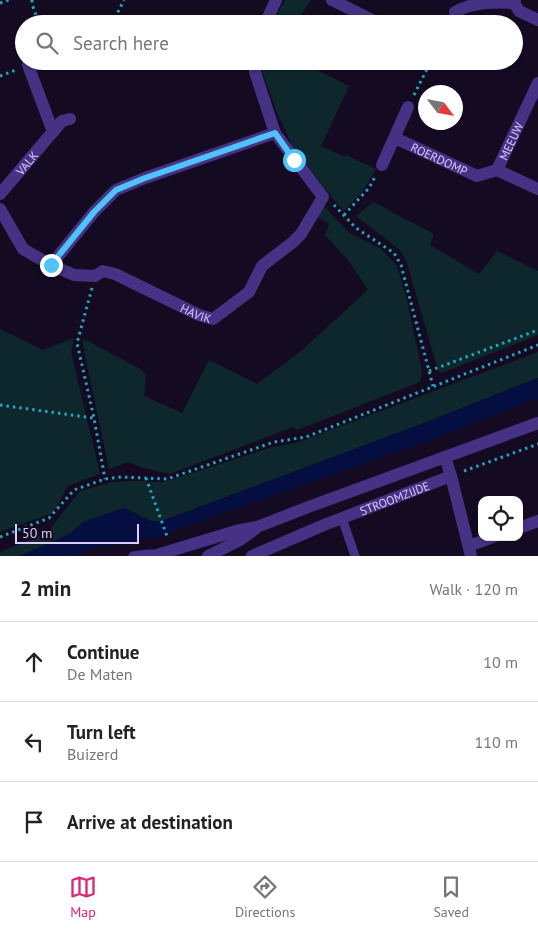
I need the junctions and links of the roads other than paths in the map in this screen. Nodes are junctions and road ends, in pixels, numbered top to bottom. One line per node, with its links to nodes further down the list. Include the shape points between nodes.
1 (276, 0): 5 (street)
2 (332, 0): 6 (street)
3 (515, 1): 4 (street, via 488,2); 7 (street, via 519,11)
4 (455, 12)
5 (269, 15)
6 (362, 15)
7 (538, 20)
8 (30, 70): 13 (street)
9 (255, 70): 14 (street)
10 (538, 83): 17 (street, MEEUW)
11 (408, 107): 15 (street)
12 (70, 119): 13 (street, VALK, via 62,121)
13 (53, 132): 19 (street, VALK)
14 (275, 133): 21 (street, via 116,190); 21 (street, HAVIK, via 323,197 301,234 262,266 249,292 213,319 115,274 103,271 95,276 74,275)
15 (395, 138): 16 (street, ROERDOMP); 17 (street, ROERDOMP, via 477,176)
16 (382, 165)
17 (497, 170): 18 (street)
18 (538, 189)
19 (0, 194)
20 (0, 209): 21 (street, HAVIK, via 23,249)
21 (51, 265)
22 (538, 423): 23 (street, STROOMZIJDE)
23 (445, 457): 24 (street); 28 (street, STROOMZIJDE)
24 (451, 476): 25 (street, STROOMZIJDE); 30 (street)
25 (342, 518): 34 (street, STROOMZIJDE); 35 (lane)
26 (538, 520): 27 (street)
27 (523, 526)
28 (257, 527): 31 (street, STROOMZIJDE); 33 (street, STROOMZIJDE, via 240,540)
29 (486, 541): 30 (street)
30 (470, 551)
31 (159, 555): 32 (lane, STROOMZIJDE)
32 (133, 556)
33 (208, 556)
34 (252, 556)
35 (355, 556)

